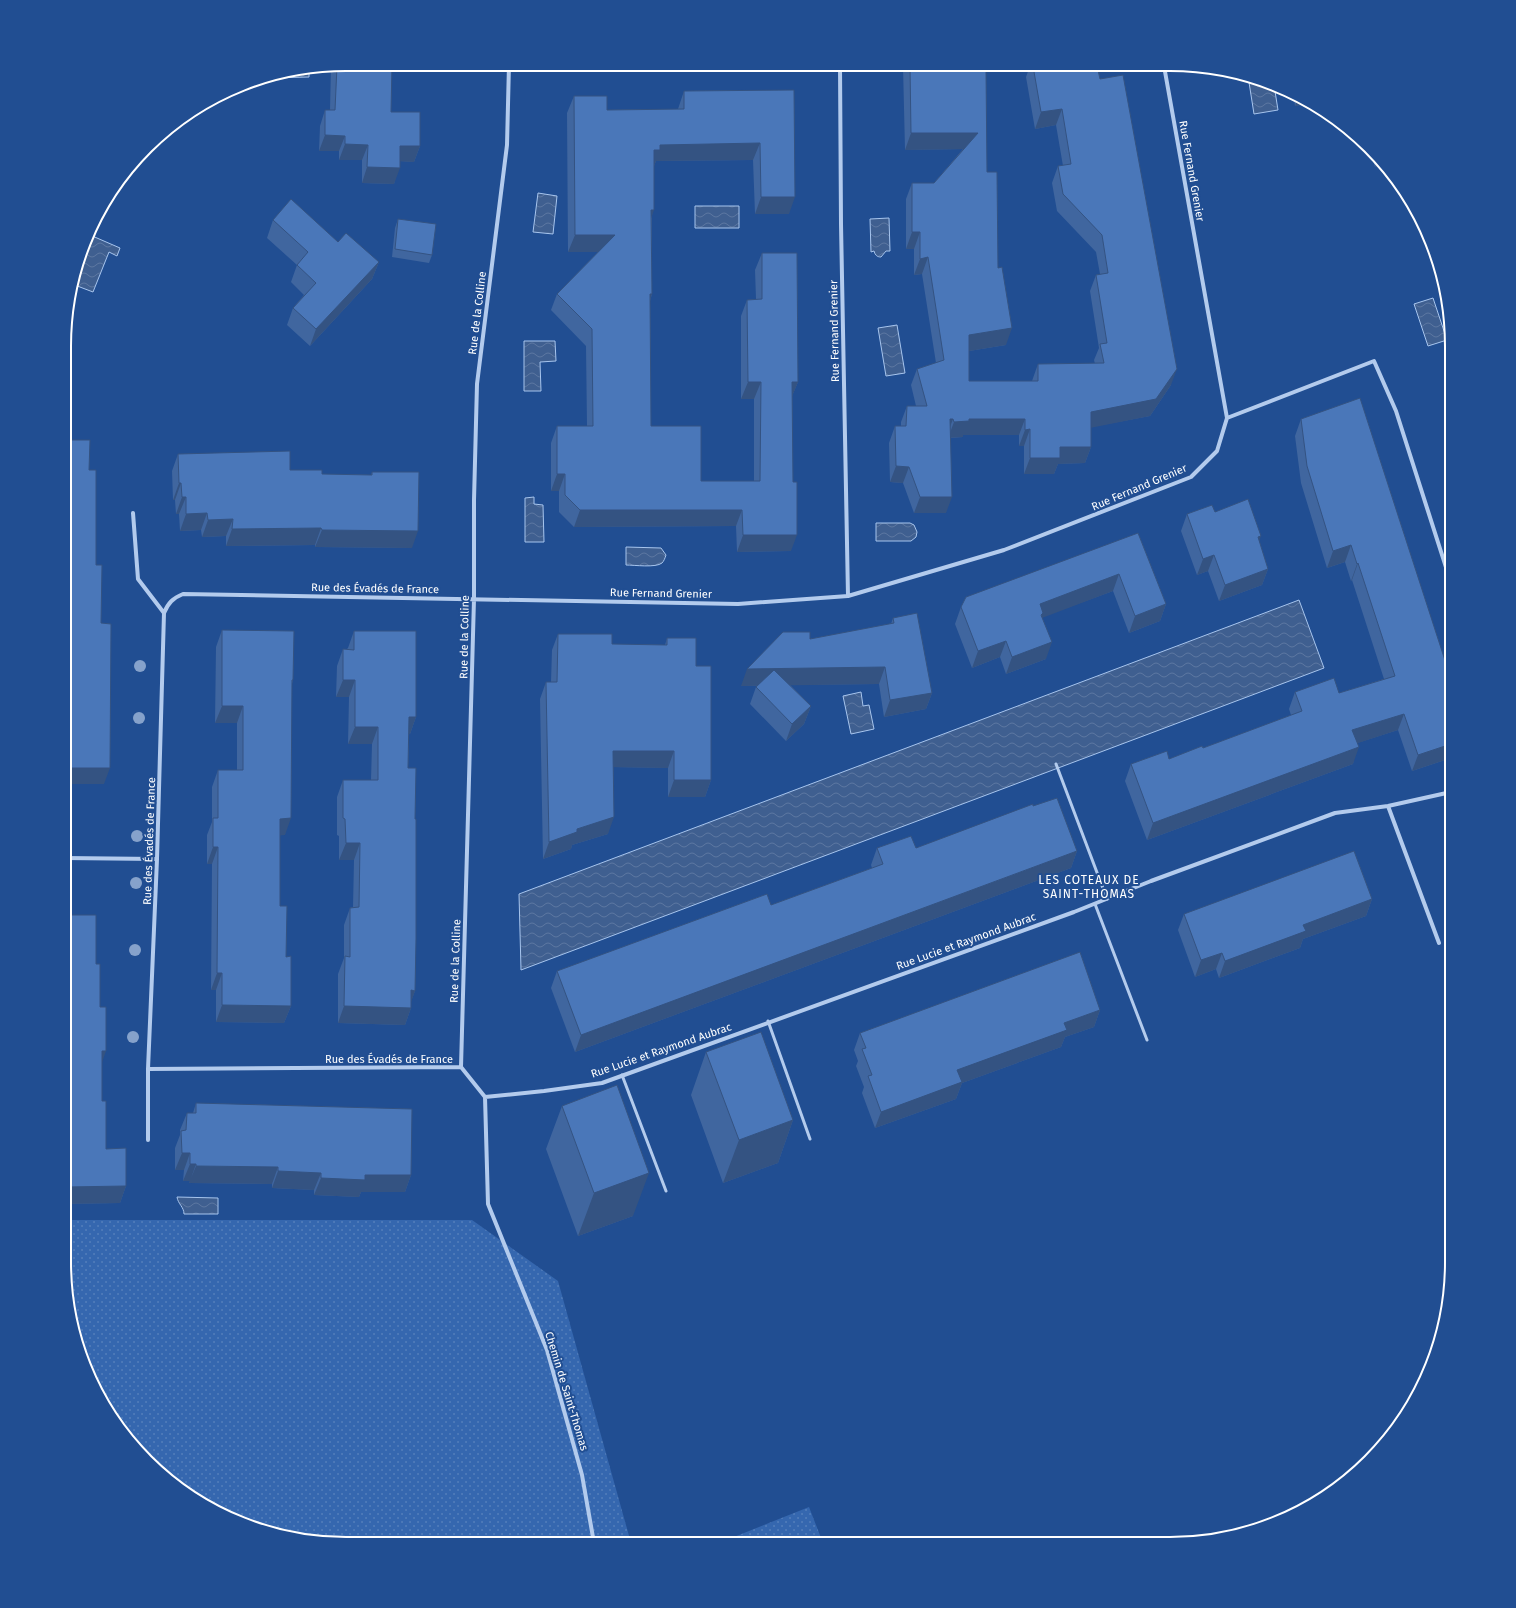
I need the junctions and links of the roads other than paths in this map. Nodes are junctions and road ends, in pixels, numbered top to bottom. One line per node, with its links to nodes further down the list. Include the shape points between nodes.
1 (509, 71): 8 (street, Rue de la Colline, via 507,146 477,384)
2 (840, 71): 7 (street, Rue Fernand Grenier)
3 (1165, 71): 4 (street, Rue Fernand Grenier)
4 (1227, 418): 6 (street, via 1374,361 1396,410); 7 (street, Rue Fernand Grenier, via 1217,451 1191,477 1004,550)
5 (133, 513): 9 (street, via 138,579)
6 (1445, 564)
7 (848, 596): 8 (street, Rue Fernand Grenier, via 738,604)
8 (474, 599): 9 (street, Rue des Évadés de France, via 183,594 174,598); 20 (street, Rue de la Colline)
9 (164, 613): 14 (street, Rue des Évadés de France)
10 (1056, 764): 15 (lane)
11 (1445, 793): 12 (street, Rue Lucie et Raymond Aubrac)
12 (1388, 806): 15 (street, Rue Lucie et Raymond Aubrac, via 1335,813); 17 (street)
13 (71, 858): 14 (street)
14 (158, 859): 21 (street, Rue des Évadés de France)
15 (1107, 899): 16 (street, Rue Lucie et Raymond Aubrac)
16 (1095, 904): 18 (street, Rue Lucie et Raymond Aubrac); 19 (lane)
17 (1439, 943)
18 (768, 1022): 22 (street, Rue Lucie et Raymond Aubrac); 24 (lane)
19 (1147, 1040)
20 (461, 1068): 21 (street, Rue des Évadés de France); 23 (street)
21 (148, 1069): 25 (street, Rue des Évadés de France)
22 (622, 1075): 23 (street, Rue Lucie et Raymond Aubrac, via 602,1083); 26 (lane)
23 (485, 1097): 27 (street, Chemin de Saint-Thomas, via 488,1204 547,1350 582,1475)
24 (810, 1139)
25 (148, 1140)
26 (666, 1191)
27 (593, 1537)

